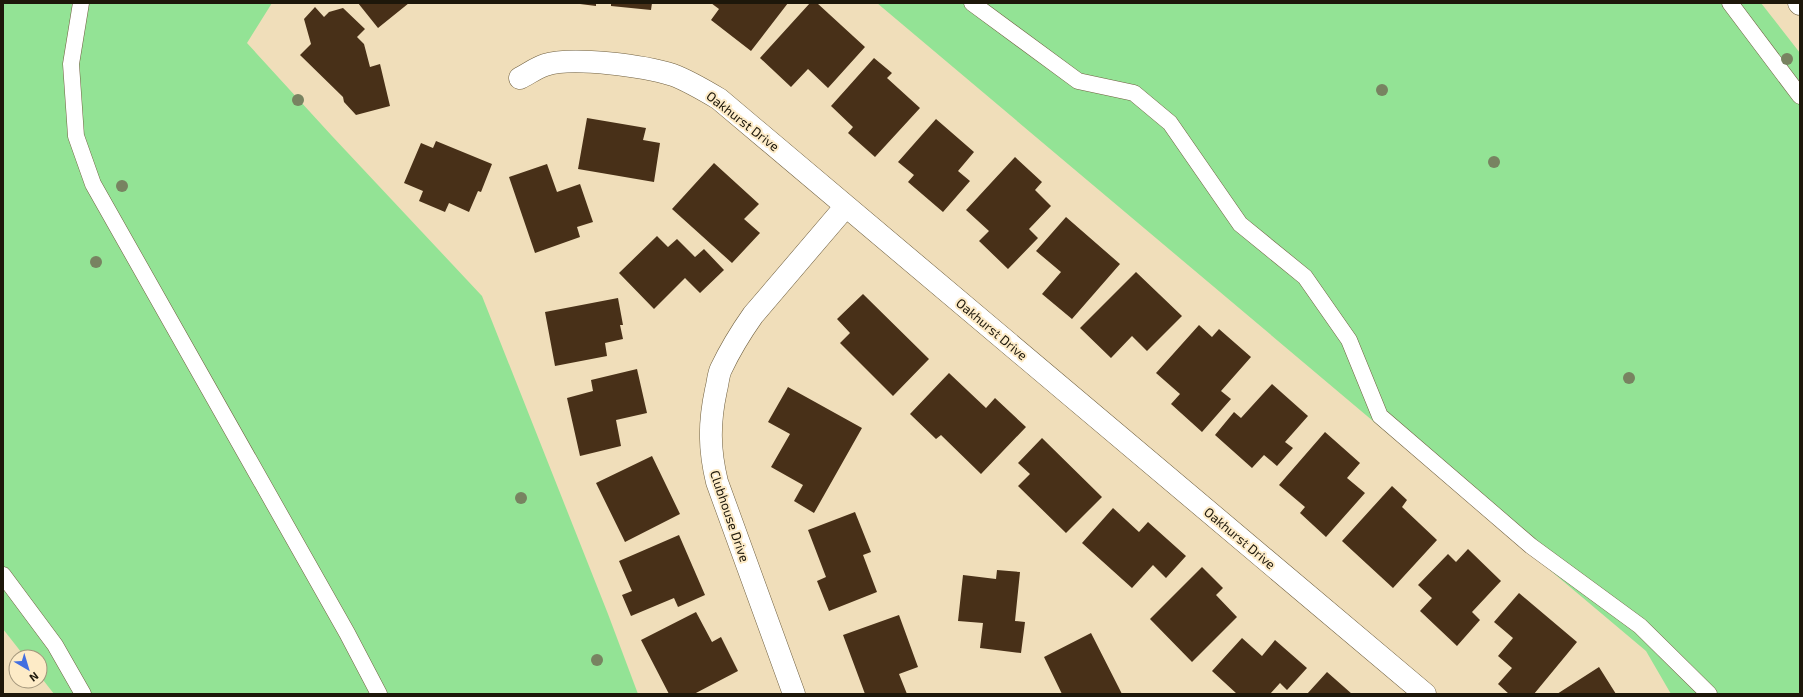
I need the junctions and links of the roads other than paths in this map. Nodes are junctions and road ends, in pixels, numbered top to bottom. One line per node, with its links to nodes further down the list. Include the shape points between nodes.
1 (81, 3): 9 (lane, via 71,64 76,136 93,184)
2 (972, 3): 12 (lane, via 1078,81 1134,93 1170,123 1240,224 1305,277 1349,340 1380,416 1531,546 1640,626)
3 (1730, 3): 5 (lane)
4 (520, 78): 6 (street, Oakhurst Drive, via 545,65 572,61 656,71 688,81 719,99)
5 (1800, 96)
6 (846, 206): 10 (street, Clubhouse Drive, via 753,315 740,334 720,370 711,414 710,440 716,482); 11 (street, Oakhurst Drive)
7 (3, 575): 8 (lane, via 55,645)
8 (83, 694)
9 (379, 694)
10 (794, 694)
11 (1425, 694)
12 (1709, 694)

